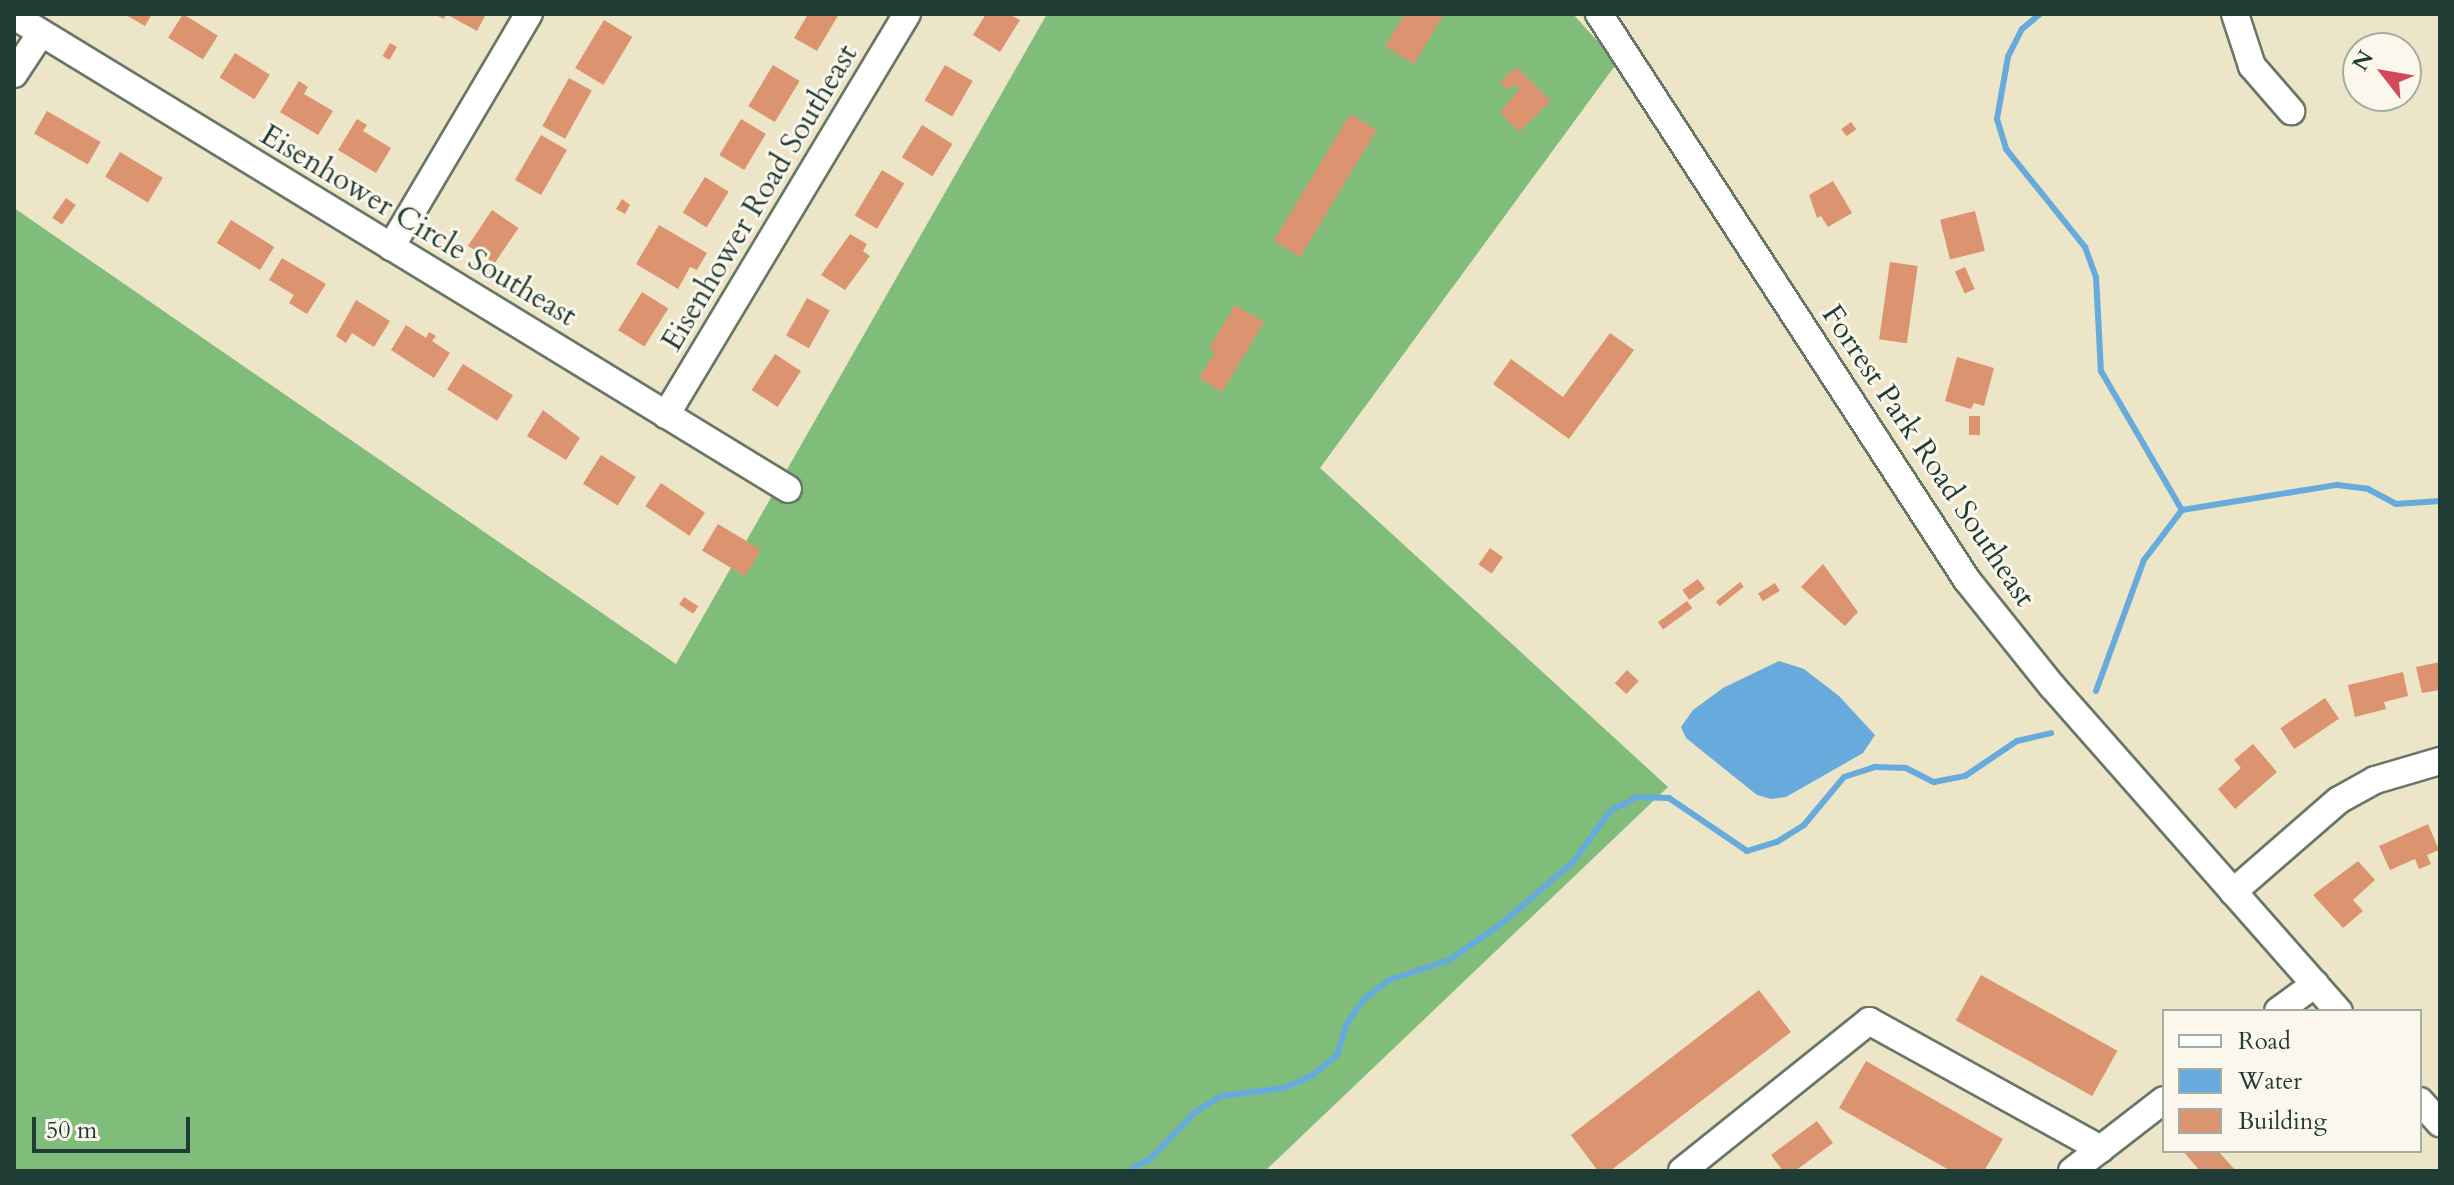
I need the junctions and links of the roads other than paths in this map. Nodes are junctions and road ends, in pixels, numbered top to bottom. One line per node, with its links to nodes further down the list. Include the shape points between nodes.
1 (529, 14): 9 (street)
2 (907, 14): 10 (street, Eisenhower Road Southeast)
3 (1599, 14): 13 (street, Forrest Park Road Southeast, via 1967,580 2052,686)
4 (2235, 14): 8 (street, via 2252,66)
5 (14, 16): 6 (street, Eisenhower Circle Southeast)
6 (41, 33): 7 (street); 9 (street, Eisenhower Circle Southeast)
7 (14, 74)
8 (2291, 111)
9 (391, 247): 10 (street, Eisenhower Circle Southeast)
10 (666, 415): 11 (street, Eisenhower Circle Southeast)
11 (788, 489)
12 (2440, 761): 13 (street, via 2375,780 2339,800)
13 (2233, 892): 14 (street, Forrest Park Road Southeast)
14 (2315, 984): 15 (street); 16 (street, Forrest Park Road Southeast)
15 (2281, 1009)
16 (2337, 1009)
17 (2162, 1102): 20 (street)
18 (2422, 1103): 19 (street)
19 (2440, 1123)
20 (2101, 1149): 21 (street, via 1869,1021); 22 (street)
21 (1682, 1171)
22 (2072, 1171)

